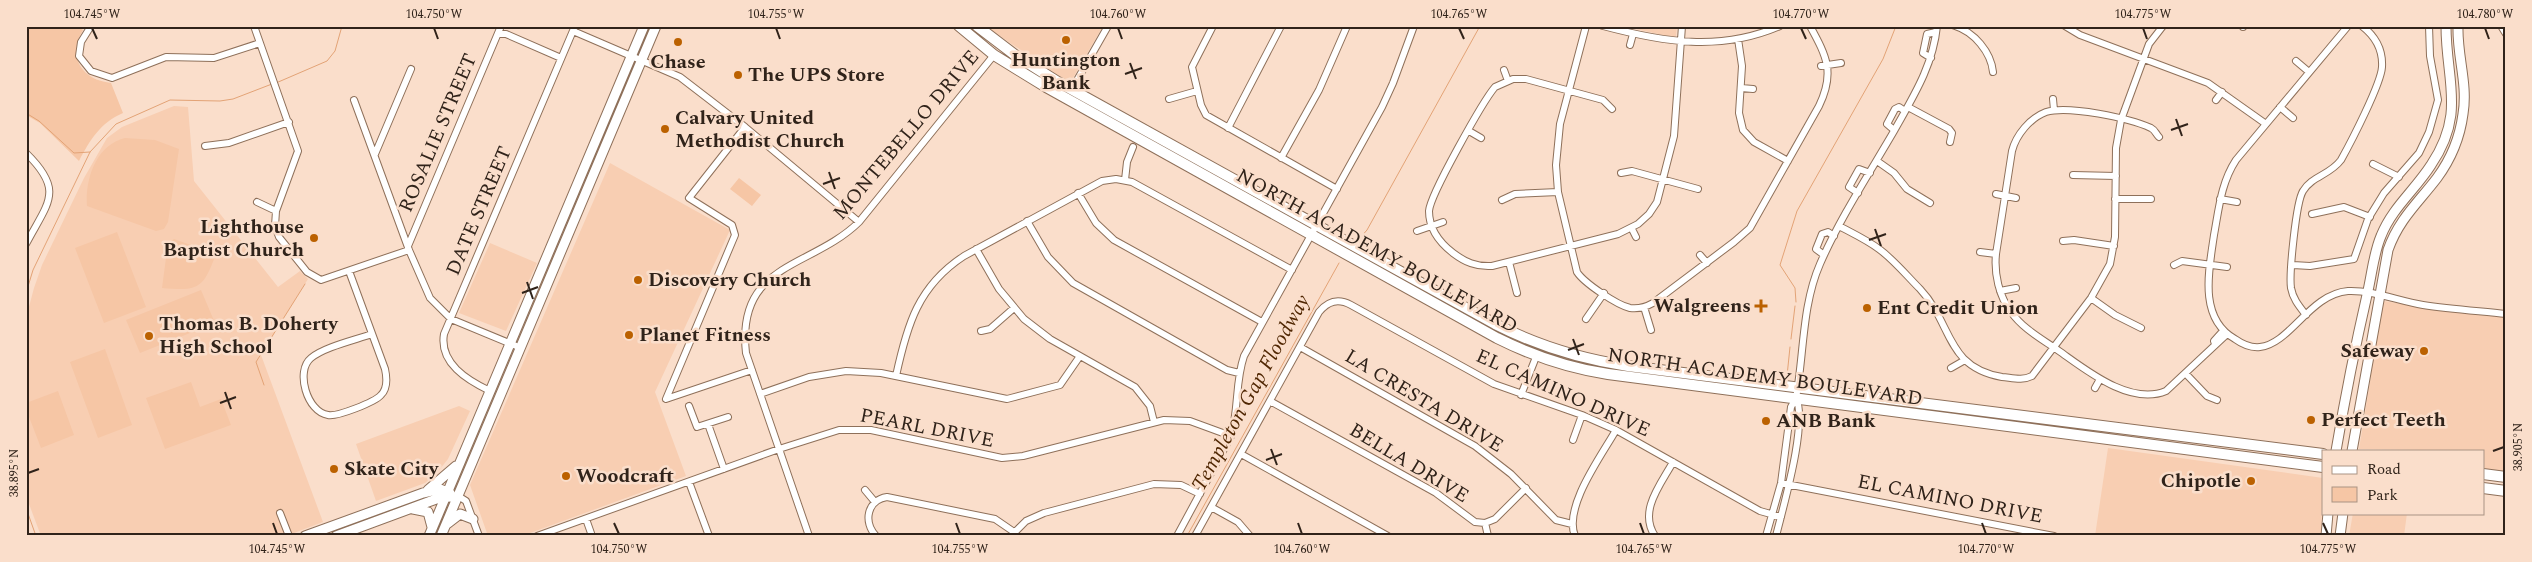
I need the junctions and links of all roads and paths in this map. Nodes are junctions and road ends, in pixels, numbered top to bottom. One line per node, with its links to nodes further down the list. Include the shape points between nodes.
1 (91, 26): 32 (street, via 79,53 84,64 95,73 112,78 166,57 214,58)
2 (254, 26): 32 (street)
3 (501, 26): 29 (street, ROSALIE STREET)
4 (644, 26): 37 (main road)
5 (656, 26): 41 (main road)
6 (960, 26): 36 (highway, NORTH ACADEMY BOULEVARD)
7 (968, 26): 33 (highway, via 990,44)
8 (977, 26): 33 (highway, NORTH ACADEMY BOULEVARD)
9 (1108, 26): 51 (street)
10 (1213, 26): 54 (street, via 1192,67)
11 (1281, 26): 70 (street)
12 (1347, 26): 80 (street, via 1319,90)
13 (1414, 26): 94 (street, via 1390,91)
14 (1586, 26): 53 (street)
15 (1602, 26): 30 (street)
16 (1682, 26): 34 (street)
17 (1810, 26): 44 (street)
18 (1955, 26): 47 (street, via 1978,41 1992,62)
19 (2064, 26): 40 (street)
20 (2163, 26): 40 (street, via 2153,36)
21 (2348, 26): 48 (street)
22 (2362, 26): 138 (street, via 2378,45 2382,60 2380,75 2341,160 2331,172 2309,184 2300,196)
23 (2429, 26): 88 (street, via 2430,56 2438,100 2419,153)
24 (2446, 26): 146 (main road, via 2453,95 2450,123 2431,165 2396,208 2384,229 2373,262)
25 (2458, 26): 147 (main road, via 2465,90 2460,128 2444,168 2408,211 2396,231 2388,250)
26 (1776, 27): 31 (street)
27 (574, 29): 37 (street); 38 (street, DATE STREET)
28 (1937, 29): 39 (street); 39 (street, via 1927,34 1922,53)
29 (499, 34): 38 (street, via 506,34); 128 (street, ROSALIE STREET)
30 (1633, 34): 34 (street); 35 (street)
31 (1738, 39): 34 (street, via 1704,44); 50 (street)
32 (260, 43): 67 (street)
33 (998, 43): 51 (highway, NORTH ACADEMY BOULEVARD)
34 (1680, 43): 90 (street, via 1674,136)
35 (1630, 45)
36 (994, 55): 56 (highway, via 1007,56 1073,96); 114 (street, MONTEBELLO DRIVE); 121 (highway, NORTH ACADEMY BOULEVARD)
37 (631, 56): 41 (street); 92 (main road)
38 (561, 58): 153 (street, DATE STREET)
39 (1931, 58): 63 (street)
40 (2144, 58): 55 (street, via 2202,80); 66 (street)
41 (642, 61): 69 (street, via 680,77); 100 (main road)
42 (2296, 61): 48 (street)
43 (1841, 63): 44 (street)
44 (1825, 66): 81 (street, via 1828,80 1823,98)
45 (411, 69): 79 (street)
46 (1504, 70): 49 (street)
47 (1993, 72)
48 (2309, 72): 61 (street)
49 (1508, 81): 53 (street, via 1526,79); 72 (street, via 1490,93)
50 (1741, 88): 52 (street); 81 (street, via 1741,132)
51 (1072, 89): 56 (highway, NORTH ACADEMY BOULEVARD)
52 (1753, 89)
53 (1570, 90): 62 (street, via 1604,100); 96 (street, via 1554,138)
54 (1197, 91): 57 (street); 70 (street, via 1206,115)
55 (2222, 92): 60 (street); 68 (street)
56 (1086, 97): 116 (highway, NORTH ACADEMY BOULEVARD)
57 (1169, 99)
58 (2053, 99): 64 (street)
59 (354, 100): 79 (street)
60 (2216, 100)
61 (2280, 107): 65 (street); 68 (street)
62 (1612, 109)
63 (1906, 109): 71 (street); 71 (street, via 1894,109 1887,124); 75 (street, via 1952,128)
64 (2054, 110): 66 (street); 101 (street, via 2036,117 2016,139)
65 (2293, 118)
66 (2121, 120): 73 (street, via 2153,129); 87 (street)
67 (288, 122): 76 (street, via 229,143); 110 (street, via 297,145 297,157)
68 (2266, 124): 93 (street, via 2236,160)
69 (745, 127): 114 (street); 169 (street, via 689,198 732,226 735,235 666,399)
70 (1228, 128): 80 (street)
71 (1894, 130): 82 (street)
72 (1469, 131): 74 (street); 117 (street, via 1433,195 1429,210)
73 (2159, 137)
74 (1481, 138)
75 (1950, 142)
76 (205, 146)
77 (1133, 147): 91 (street)
78 (26, 153): 125 (street, via 42,168 50,188 46,204)
79 (375, 154): 128 (street)
80 (1281, 158): 94 (street)
81 (1788, 161): 135 (street, via 1757,223)
82 (1877, 161): 85 (street); 109 (street, via 1894,173 1907,189)
83 (2372, 164): 88 (street)
84 (1621, 173): 90 (street, via 1632,171)
85 (1870, 173): 98 (street); 98 (street, via 1859,169 1850,187)
86 (2073, 175): 87 (street)
87 (2116, 176): 103 (street)
88 (2399, 176): 112 (street)
89 (2216, 178): 93 (street)
90 (1663, 179): 95 (street); 119 (street, via 1653,208)
91 (1124, 180): 97 (street, via 1102,181); 140 (street)
92 (579, 181): 100 (main road); 161 (main road)
93 (2224, 181): 104 (street)
94 (1337, 189): 116 (street)
95 (1698, 189)
96 (1558, 192): 105 (street, via 1515,194); 126 (street)
97 (1078, 193): 113 (street); 155 (street, via 1096,224 1114,240)
98 (1858, 193): 118 (street)
99 (1996, 194): 101 (street)
100 (585, 196): 163 (main road)
101 (2005, 196): 102 (street); 132 (street)
102 (2016, 198)
103 (2115, 199): 106 (street); 127 (street)
104 (2220, 199): 108 (street); 137 (street)
105 (1502, 200)
106 (2151, 200)
107 (257, 202): 110 (street)
108 (2237, 202)
109 (1930, 203)
110 (276, 211): 141 (street, via 276,232 306,272 321,280)
111 (2312, 214): 112 (street, via 2344,207)
112 (2370, 217): 138 (street, via 2354,259 2310,266)
113 (1027, 221): 129 (street); 170 (street, via 1048,257 1073,283 1227,370)
114 (859, 222): 169 (street, MONTEBELLO DRIVE, via 836,241 783,268 759,290 750,309 745,332 746,353)
115 (1443, 222): 117 (street)
116 (1317, 226): 121 (street); 176 (highway, NORTH ACADEMY BOULEVARD, via 1541,346 1600,362)
117 (1432, 226): 120 (street); 134 (street, via 1444,245 1466,262 1486,266)
118 (1839, 226): 122 (street); 167 (street, via 1885,254 1935,304)
119 (1632, 229): 123 (street); 126 (street)
120 (1417, 231)
121 (1311, 236): 140 (street); 166 (highway, NORTH ACADEMY BOULEVARD)
122 (1834, 236): 133 (street); 133 (street, via 1828,232 1822,234 1816,249)
123 (1636, 237)
124 (2063, 241): 127 (street)
125 (26, 244)
126 (1570, 246): 134 (street); 145 (street, via 1579,275)
127 (2114, 246): 148 (street, via 2106,272)
128 (408, 248): 141 (street); 153 (street, via 430,298)
129 (976, 250): 150 (street, via 998,289); 172 (street, via 950,266 923,295 907,330)
130 (1980, 252): 132 (street)
131 (1700, 254): 135 (street)
132 (1996, 254): 143 (street)
133 (1824, 255): 176 (street, via 1810,296)
134 (1509, 262): 144 (street)
135 (1707, 263): 149 (street)
136 (2174, 265): 137 (street, via 2182,261)
137 (2210, 265): 139 (street); 159 (street, via 2210,300 2216,322)
138 (2293, 265): 152 (street, via 2293,296)
139 (2227, 267)
140 (1292, 270): 155 (street)
141 (349, 271): 160 (street)
142 (2016, 288): 143 (street)
143 (2000, 291): 164 (street, via 2015,318)
144 (1517, 292)
145 (1604, 293): 149 (street, via 1628,307); 154 (street)
146 (2368, 293): 147 (street); 152 (street, via 2349,291 2332,295); 190 (main road, via 2349,373)
147 (2379, 295): 151 (street, via 2423,305); 191 (main road)
148 (2091, 298): 156 (street); 164 (street)
149 (1644, 307): 157 (street)
150 (1014, 308): 158 (street, via 990,329); 165 (street, via 1042,334)
151 (2506, 314)
152 (2306, 315): 159 (street, via 2266,346 2247,346)
153 (451, 319): 161 (street); 175 (street, DATE STREET, via 443,342 447,355 456,370 470,382)
154 (1586, 319)
155 (1262, 322): 170 (street)
156 (2142, 328)
157 (1651, 330)
158 (981, 331)
159 (2225, 333): 171 (street)
160 (372, 334): 160 (street, via 316,355 305,364 302,377 321,416 372,401 387,391 386,374)
161 (510, 344): 163 (street); 175 (main road)
162 (1300, 347): 178 (street, EL CAMINO DRIVE, via 1319,312 1333,301 1342,301 1480,377); 180 (street); 205 (street, LA CRESTA DRIVE, via 1457,435 1493,459)
163 (521, 348): 212 (main road)
164 (2055, 348): 167 (street, via 2036,373 2022,379 1984,373); 173 (street)
165 (1080, 356): 172 (street, via 1060,385 1007,399); 184 (street, via 1135,387 1150,406)
166 (1536, 356): 176 (highway, NORTH ACADEMY BOULEVARD, via 1592,372); 178 (street)
167 (1965, 360): 168 (street)
168 (1951, 368)
169 (752, 370): 177 (street, MONTEBELLO DRIVE)
170 (1239, 373): 187 (street)
171 (2186, 374): 173 (street, via 2166,390 2153,394 2139,394); 179 (street, via 2207,396)
172 (896, 376): 177 (street, via 857,370 834,372 808,377)
173 (2100, 379): 174 (street)
174 (2095, 388)
175 (490, 391): 196 (main road)
176 (1797, 393): 192 (street, via 1791,407); 193 (street, via 1801,408); 195 (highway, NORTH ACADEMY BOULEVARD); 198 (highway, NORTH ACADEMY BOULEVARD)
177 (760, 394): 189 (street, MONTEBELLO DRIVE)
178 (1521, 395): 182 (street, EL CAMINO DRIVE)
179 (2217, 400)
180 (1270, 401): 194 (street); 225 (street, BELLA DRIVE, via 1436,493 1471,520)
181 (689, 406): 185 (street, via 697,427)
182 (1582, 415): 186 (street, EL CAMINO DRIVE); 188 (street)
183 (728, 417): 185 (street)
184 (1154, 422): 187 (street, PEARL DRIVE, via 1190,421); 189 (street, PEARL DRIVE, via 1009,458 856,429 829,432)
185 (708, 424): 199 (street)
186 (1616, 430): 197 (street, EL CAMINO DRIVE); 226 (street, via 1581,494)
187 (1232, 436): 211 (street)
188 (1573, 440)
189 (779, 449): 199 (street, PEARL DRIVE); 238 (street, MONTEBELLO DRIVE)
190 (2336, 450)
191 (2352, 450)
192 (1785, 451): 193 (street); 203 (street)
193 (1794, 452): 204 (street)
194 (1241, 454): 214 (street); 243 (street)
195 (2322, 454)
196 (460, 462): 209 (main road); 210 (main road)
197 (1673, 462): 218 (street, EL CAMINO DRIVE, via 1760,511); 246 (street, via 1649,509)
198 (2322, 468)
199 (724, 469): 202 (street, PEARL DRIVE)
200 (2484, 474): 201 (highway)
201 (2506, 477)
202 (689, 482): 224 (street, PEARL DRIVE); 237 (street)
203 (1781, 483): 204 (street, EL CAMINO DRIVE); 218 (street)
204 (1789, 484): 222 (street); 249 (street, EL CAMINO DRIVE)
205 (1526, 488): 225 (street, BELLA DRIVE, via 1495,520); 226 (street, LA CRESTA DRIVE, via 1556,520)
206 (2484, 488): 208 (highway)
207 (865, 490): 213 (street)
208 (2506, 491)
209 (423, 493): 210 (main road, via 440,489); 231 (main road)
210 (446, 494): 212 (main road); 215 (main road); 228 (main road)
211 (1200, 494): 229 (street, via 1172,483 1154,484 1044,513 1026,521); 240 (street)
212 (458, 496): 223 (street, via 466,501); 227 (main road)
213 (875, 502): 216 (street, via 894,496); 239 (street, via 868,521)
214 (1211, 507): 241 (street); 242 (street, via 1238,522)
215 (408, 509): 228 (main road, via 426,510 430,516); 232 (main road)
216 (953, 510): 221 (street); 229 (street, via 995,519)
217 (280, 512): 230 (street)
218 (1772, 514): 222 (street, EL CAMINO DRIVE); 247 (street)
219 (2328, 514): 250 (main road)
220 (2343, 514): 251 (main road)
221 (951, 517)
222 (1781, 517): 248 (street)
223 (473, 519): 227 (main road, via 459,515); 234 (street)
224 (586, 519): 235 (street, PEARL DRIVE); 236 (street)
225 (1485, 523): 244 (street)
226 (1572, 524): 245 (street)
227 (445, 526): 233 (main road)
228 (431, 532)
229 (1013, 534)
230 (289, 536)
231 (305, 536)
232 (336, 536)
233 (441, 536)
234 (479, 536)
235 (538, 536)
236 (592, 536)
237 (709, 536)
238 (809, 536)
239 (876, 536)
240 (1177, 536)
241 (1195, 536)
242 (1250, 536)
243 (1388, 536)
244 (1488, 536)
245 (1575, 536)
246 (1655, 536)
247 (1766, 536)
248 (1776, 536)
249 (2054, 536)
250 (2326, 536)
251 (2340, 536)

